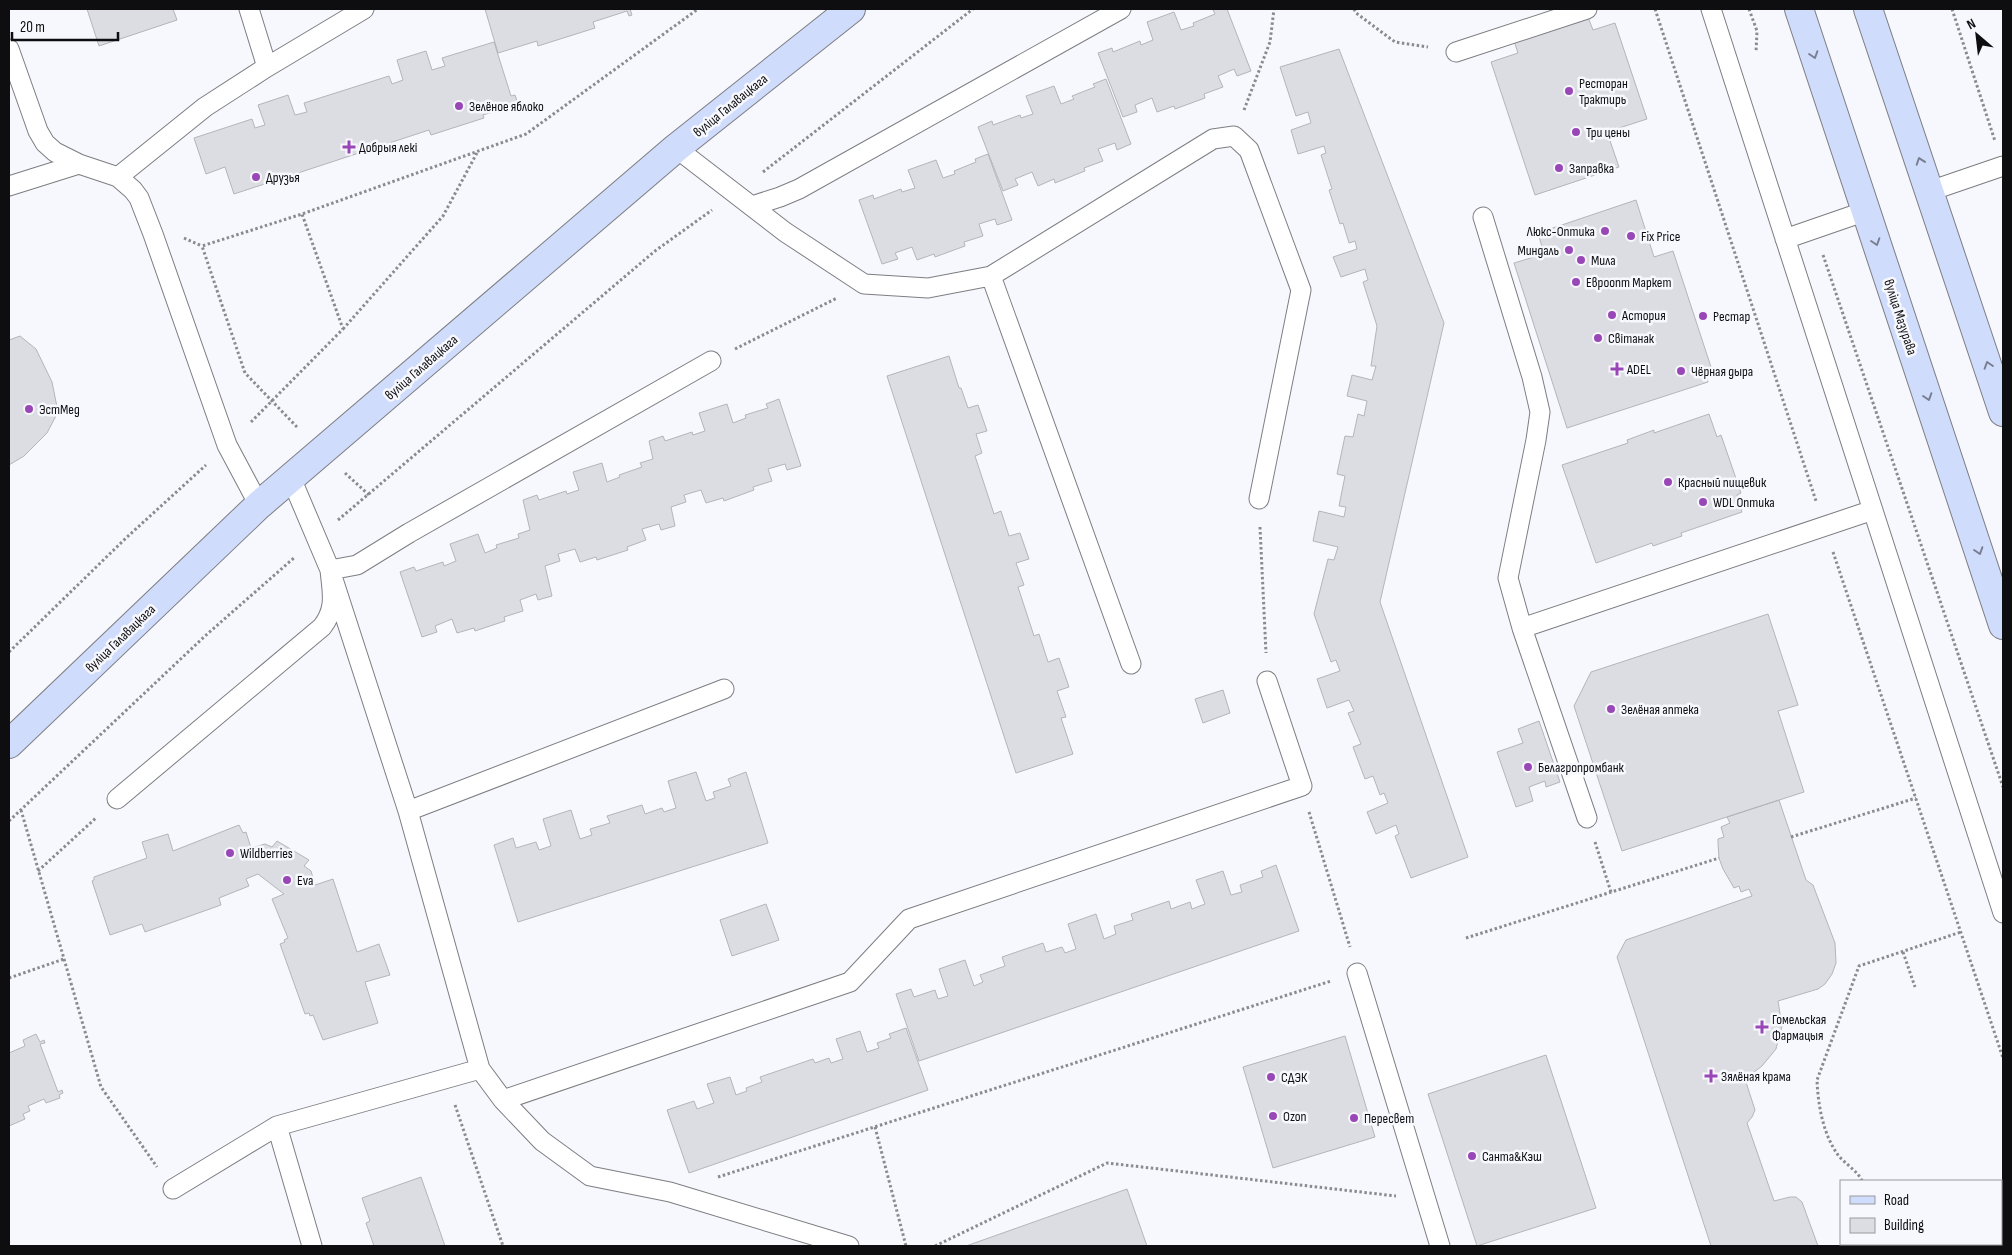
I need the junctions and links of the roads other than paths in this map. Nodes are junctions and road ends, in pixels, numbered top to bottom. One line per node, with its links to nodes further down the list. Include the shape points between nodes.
1 (249, 9): 11 (lane)
2 (364, 9): 11 (lane)
3 (850, 9): 12 (street, вуліца Галавацкага)
4 (1121, 9): 18 (lane, via 799,188)
5 (1587, 9): 10 (lane)
6 (1711, 9): 21 (lane)
7 (1799, 9): 19 (street, вуліца Мазурава, one-way to 19)
8 (1868, 9): 17 (street, one-way to 8)
9 (9, 49): 13 (lane, via 45,143)
10 (1456, 52)
11 (267, 67): 15 (lane, via 205,107)
12 (676, 148): 18 (lane); 25 (street, вуліца Галавацкага)
13 (79, 164): 15 (lane); 16 (lane)
14 (2003, 166): 17 (lane)
15 (118, 177): 27 (lane, via 139,198 228,445)
16 (9, 186)
17 (1930, 191): 24 (street, one-way to 17)
18 (752, 206): 22 (lane, via 864,284 928,288)
19 (1866, 210): 21 (lane); 30 (street, вуліца Мазурава, one-way to 30)
20 (1482, 217): 31 (lane, via 1540,412 1508,578)
21 (1785, 239): 28 (lane)
22 (991, 276): 26 (lane, via 1213,139 1234,136 1249,150 1301,290); 32 (lane)
23 (712, 361): 29 (lane, via 357,565)
24 (2003, 412)
25 (291, 478): 27 (street, вуліца Галавацкага); 29 (lane)
26 (1259, 499)
27 (259, 505): 35 (street, вуліца Галавацкага)
28 (1873, 510): 31 (lane); 39 (lane)
29 (330, 570): 36 (lane, via 330,616 322,627); 37 (lane)
30 (2003, 625)
31 (1522, 628): 38 (lane)
32 (1131, 664)
33 (1267, 681): 42 (lane, via 1302,786 909,919 850,982)
34 (724, 689): 37 (lane)
35 (9, 744)
36 (117, 799)
37 (408, 811): 41 (lane)
38 (1587, 818)
39 (2003, 913)
40 (1357, 972): 47 (lane)
41 (480, 1069): 42 (lane); 43 (lane)
42 (503, 1100): 46 (lane, via 542,1141 590,1176 670,1192)
43 (277, 1126): 44 (lane); 45 (lane)
44 (173, 1189)
45 (312, 1246)
46 (849, 1246)
47 (1440, 1246)

